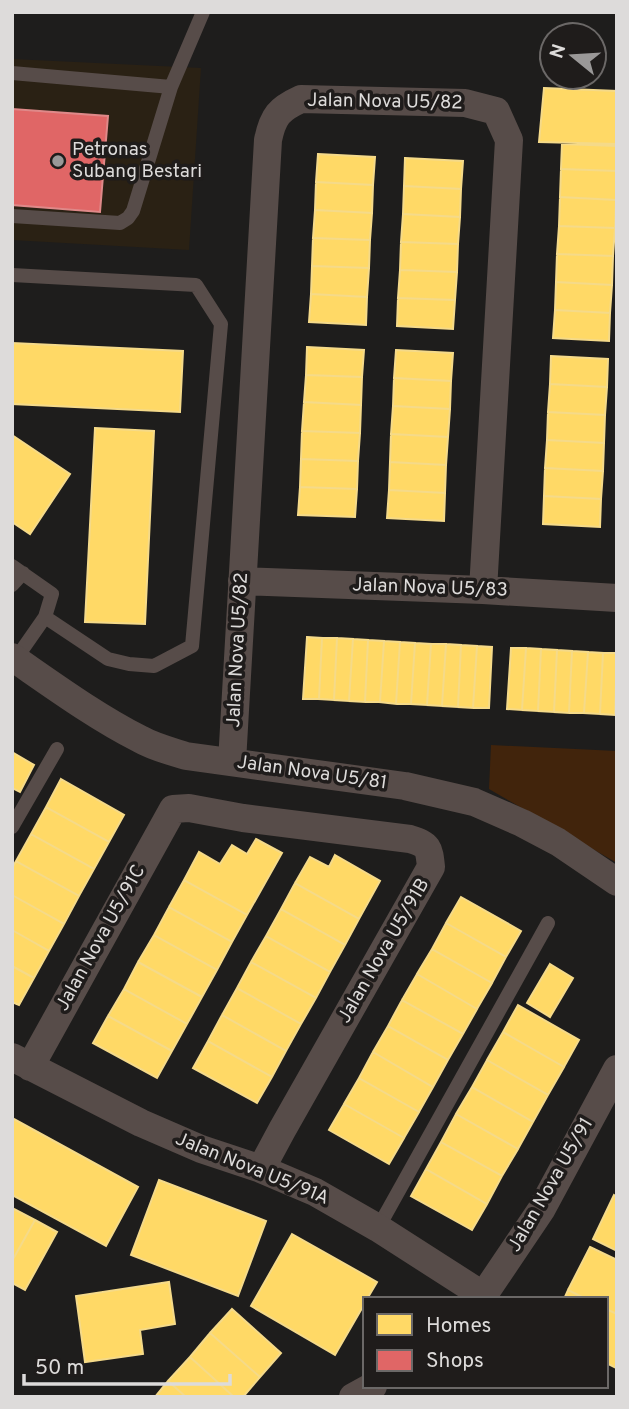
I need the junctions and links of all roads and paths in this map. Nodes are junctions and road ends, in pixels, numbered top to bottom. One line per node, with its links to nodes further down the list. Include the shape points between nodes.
1 (203, 12): 3 (lane)
2 (12, 73): 3 (lane)
3 (171, 87): 4 (lane, via 128,218 120,223)
4 (12, 216)
5 (12, 275): 11 (lane, via 196,285 221,324 192,646 154,667 130,664 108,659)
6 (18, 570): 8 (lane); 11 (lane, via 52,594)
7 (242, 581): 9 (street, Jalan Nova U5/83); 9 (street, Jalan Nova U5/82, via 271,125 286,105 301,99 465,103 496,111 509,140); 14 (street, Jalan Nova U5/82)
8 (12, 586)
9 (482, 590): 10 (street, Jalan Nova U5/83)
10 (617, 598)
11 (45, 617): 12 (lane)
12 (14, 658): 14 (street, Jalan Nova U5/81, via 140,740 186,756)
13 (57, 749): 16 (lane)
14 (232, 762): 17 (street, Jalan Nova U5/81, via 405,786 474,802 558,842)
15 (173, 809): 19 (street, Jalan Nova U5/91C); 21 (street, Jalan Nova U5/91B, via 410,839 429,849 431,867)
16 (12, 827)
17 (617, 882)
18 (548, 922): 22 (lane)
19 (17, 1060): 21 (street, Jalan Nova U5/91A, via 141,1123)
20 (617, 1069): 23 (street, Jalan Nova U5/91, via 541,1210)
21 (261, 1169): 22 (street, Jalan Nova U5/91A)
22 (378, 1227): 23 (street, Jalan Nova U5/91A)
23 (483, 1297)
24 (369, 1388): 25 (street)
25 (353, 1397)

